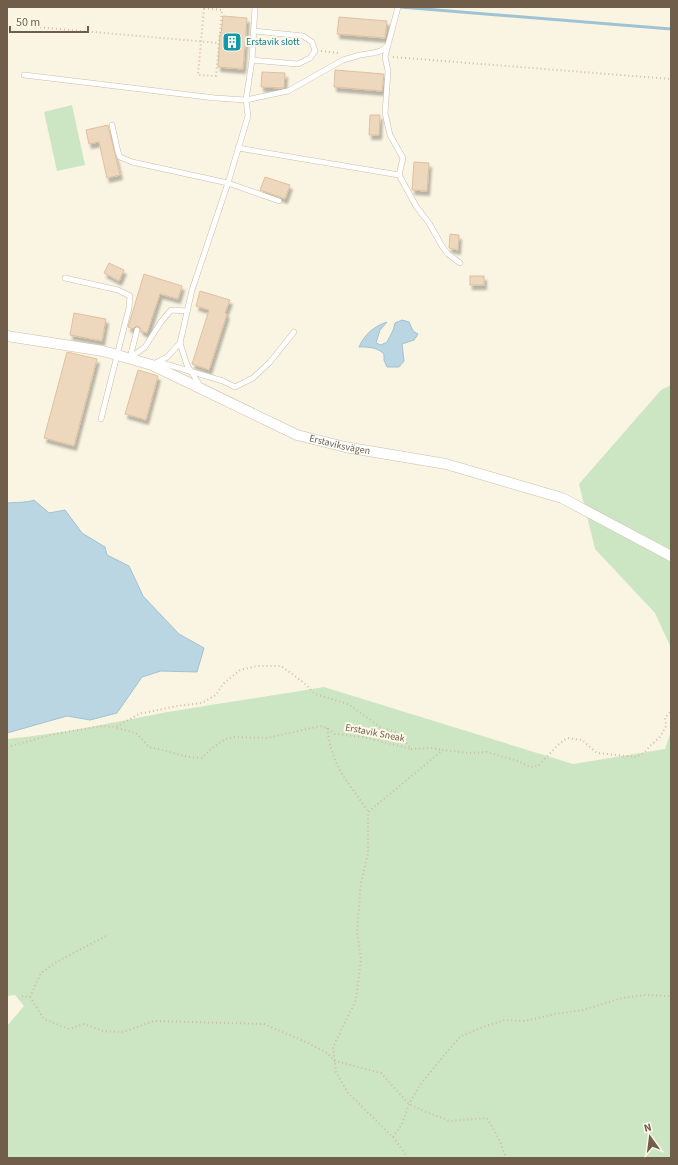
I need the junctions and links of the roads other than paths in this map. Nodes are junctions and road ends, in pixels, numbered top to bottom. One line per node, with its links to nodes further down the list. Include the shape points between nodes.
1 (255, 7): 3 (lane)
2 (398, 7): 4 (lane)
3 (254, 31): 5 (lane); 5 (lane, via 302,36 312,42 315,51 310,58 298,64)
4 (388, 45): 7 (lane, via 374,53 343,60 288,91); 10 (lane, via 385,113 390,135 403,158)
5 (252, 60): 7 (lane)
6 (24, 75): 7 (lane)
7 (246, 100): 9 (lane, via 248,116)
8 (112, 125): 11 (lane, via 120,157 132,162)
9 (238, 148): 10 (lane); 11 (lane)
10 (399, 175): 13 (lane, via 442,246)
11 (228, 183): 12 (lane); 15 (lane)
12 (279, 201)
13 (460, 263)
14 (66, 278): 20 (lane, via 118,290 130,296)
15 (187, 310): 19 (lane); 21 (lane, via 171,310 145,347)
16 (137, 330): 21 (lane)
17 (294, 332): 23 (lane, via 270,362 253,378 235,387)
18 (7, 336): 20 (street, Erstaviksvägen)
19 (180, 343): 22 (lane, via 167,357); 23 (lane)
20 (116, 355): 21 (street, Erstaviksvägen); 25 (lane)
21 (130, 358): 22 (street, Erstaviksvägen)
22 (155, 363): 23 (lane); 24 (street, Erstaviksvägen)
23 (189, 370): 24 (lane)
24 (204, 390): 26 (street, Erstaviksvägen, via 297,435 345,447 446,464 562,498)
25 (101, 419)
26 (671, 556)

